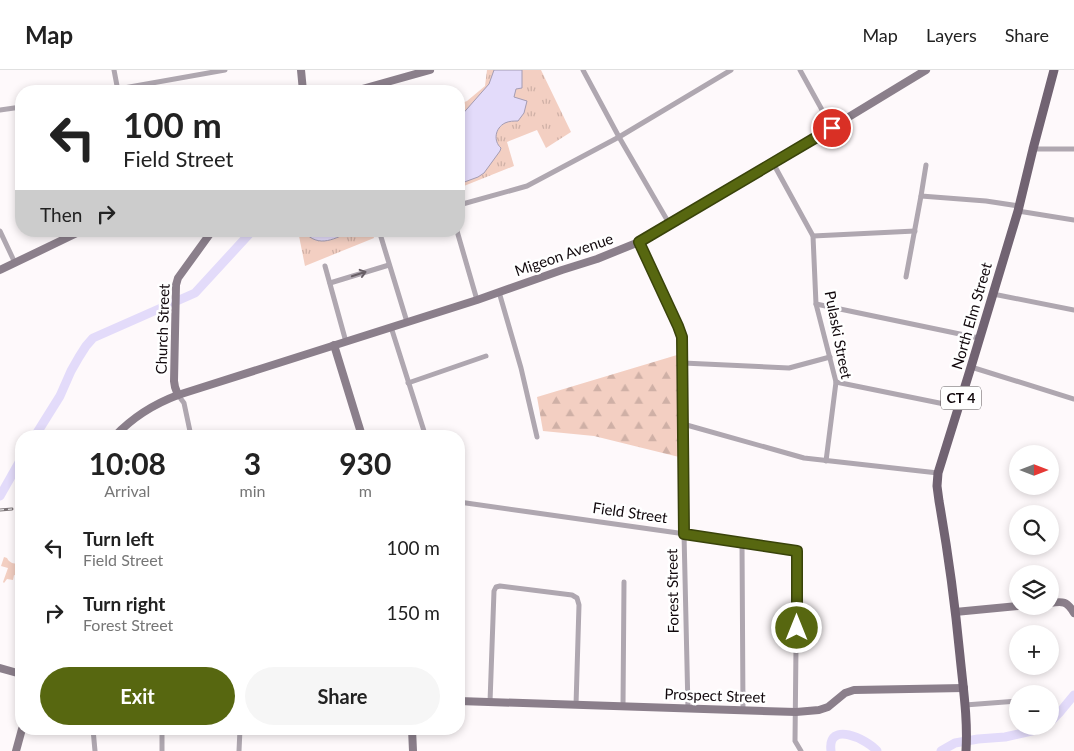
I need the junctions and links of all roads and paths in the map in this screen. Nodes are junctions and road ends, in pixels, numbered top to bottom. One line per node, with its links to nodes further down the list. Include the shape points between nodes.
1 (114, 70): 10 (street)
2 (225, 70): 11 (street)
3 (302, 70): 12 (main road)
4 (430, 70): 13 (main road)
5 (583, 70): 17 (street)
6 (731, 70): 17 (street)
7 (800, 70): 16 (street)
8 (926, 70): 16 (main road, Migeon Avenue)
9 (1054, 70): 18 (main road, North Elm Street / CT 4)
10 (116, 85)
11 (144, 85)
12 (303, 85)
13 (376, 85)
14 (15, 108): 15 (street)
15 (0, 110)
16 (832, 128): 20 (main road, Migeon Avenue)
17 (619, 137): 23 (street, via 527,186); 26 (street)
18 (1032, 149): 19 (street); 24 (main road, North Elm Street / CT 4)
19 (1074, 149)
20 (773, 163): 26 (main road, Migeon Avenue); 29 (street, Pulaski Street)
21 (926, 165): 22 (street)
22 (921, 196): 24 (street, via 986,201); 28 (street)
23 (465, 203)
24 (1018, 209): 25 (street); 42 (main road, North Elm Street / CT 4)
25 (1074, 220)
26 (670, 225): 34 (main road, Migeon Avenue)
27 (0, 231): 35 (street)
28 (914, 231): 29 (street); 39 (street)
29 (813, 236): 44 (street, Pulaski Street)
30 (69, 237): 35 (main road)
31 (208, 237): 57 (main road, Church Street, via 176,285 174,381)
32 (381, 237): 36 (street)
33 (460, 237): 43 (street)
34 (639, 242): 41 (main road, Migeon Avenue); 53 (street, Forest Street, via 678,326)
35 (15, 263): 38 (main road)
36 (389, 265): 40 (street, one-way to 36); 46 (street)
37 (325, 266): 40 (street)
38 (0, 270)
39 (906, 277)
40 (330, 283): 49 (street)
41 (499, 292): 43 (main road, Migeon Avenue); 65 (street)
42 (992, 294): 45 (street); 48 (main road, North Elm Street / CT 4)
43 (477, 300): 46 (main road, Migeon Avenue)
44 (816, 304): 48 (street); 52 (street, Pulaski Street)
45 (1074, 310)
46 (407, 322): 47 (main road, Migeon Avenue)
47 (391, 327): 49 (main road, Migeon Avenue); 55 (street)
48 (979, 338): 54 (main road, North Elm Street / CT 4)
49 (346, 342): 50 (main road, Migeon Avenue)
50 (334, 345): 57 (main road, Migeon Avenue); 63 (main road)
51 (486, 356): 55 (street)
52 (830, 357): 53 (street, via 789,368); 56 (street, Pulaski Street)
53 (683, 362): 60 (street, Forest Street)
54 (971, 367): 58 (street); 59 (main road, North Elm Street / CT 4)
55 (408, 382): 64 (street)
56 (836, 382): 59 (street); 66 (street, Pulaski Street)
57 (178, 395): 61 (main road, Migeon Avenue, via 156,404); 62 (street, Church Street, via 184,403)
58 (1074, 399)
59 (959, 407): 67 (main road, North Elm Street / CT 4)
60 (683, 424): 66 (street, via 804,458); 69 (street, Forest Street)
61 (121, 430)
62 (190, 430)
63 (360, 430)
64 (424, 430)
65 (538, 437)
66 (826, 461): 67 (street)
67 (938, 473): 74 (main road, North Elm Street / CT 4, via 937,486)
68 (465, 503): 69 (street, Field Street)
69 (684, 534): 70 (street, Field Street); 85 (street, Forest Street)
70 (742, 542): 86 (street); 87 (street, Field Street, via 797,551)
71 (624, 582): 84 (street)
72 (1059, 602): 75 (main road, via 1067,604)
73 (1009, 607): 74 (main road)
74 (955, 612): 78 (main road, North Elm Street / CT 4)
75 (1074, 613)
76 (0, 668): 77 (main road)
77 (15, 672)
78 (964, 688): 83 (main road, North Elm Street / CT 4); 87 (main road, Prospect Street, via 854,690 828,707)
79 (465, 700): 80 (main road, Prospect Street)
80 (490, 702): 82 (main road, Prospect Street); 82 (street, via 494,592 500,586 577,598)
81 (1009, 703): 83 (street)
82 (576, 705): 84 (main road, Prospect Street)
83 (965, 705): 99 (main road, North Elm Street / CT 4)
84 (623, 706): 85 (main road, Prospect Street)
85 (688, 709): 86 (main road, Prospect Street)
86 (743, 711): 87 (main road, Prospect Street)
87 (796, 712): 98 (street, via 795,741)
88 (20, 735): 93 (main road)
89 (94, 735): 94 (street)
90 (162, 735): 95 (street)
91 (240, 735): 96 (street)
92 (412, 735): 97 (main road)
93 (16, 751)
94 (95, 751)
95 (162, 751)
96 (239, 751)
97 (413, 751)
98 (801, 751)
99 (966, 751)

